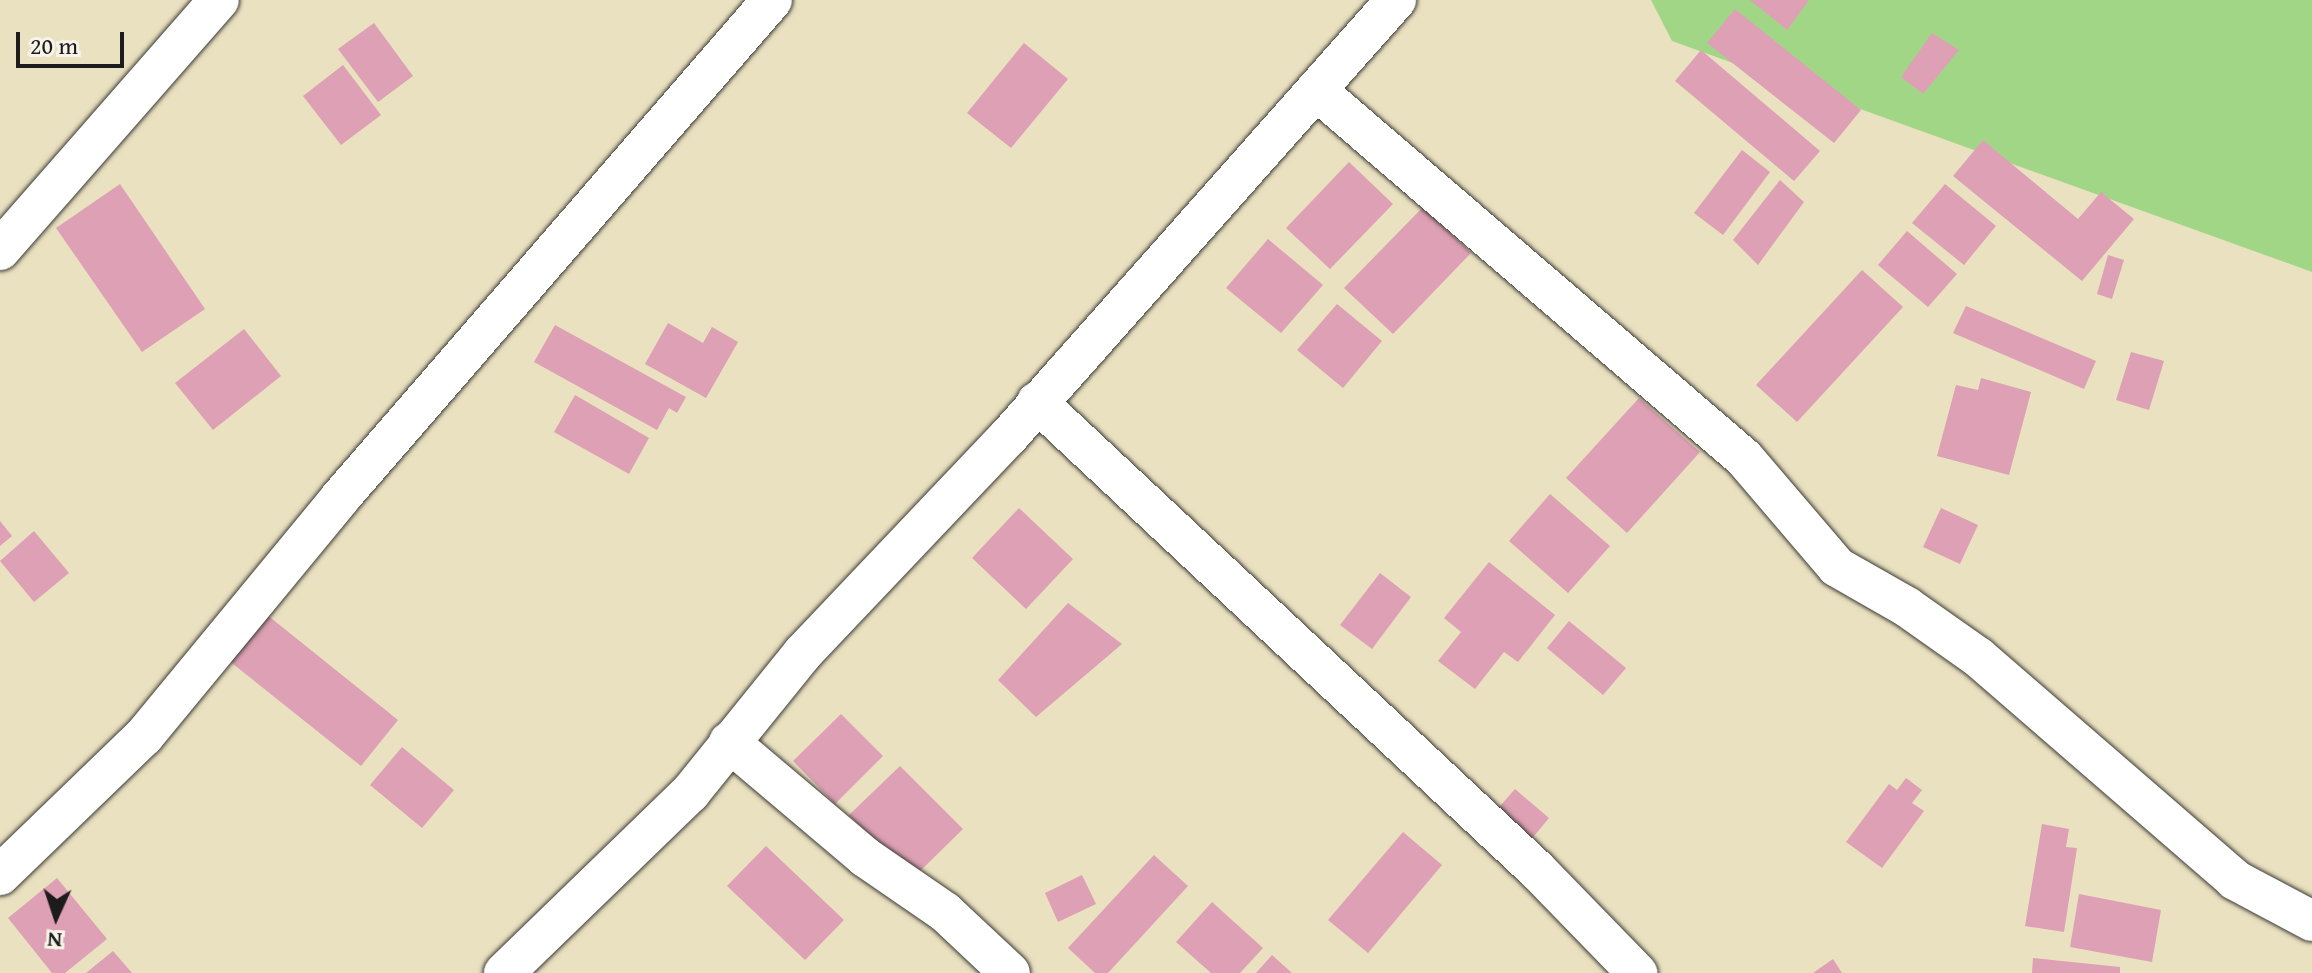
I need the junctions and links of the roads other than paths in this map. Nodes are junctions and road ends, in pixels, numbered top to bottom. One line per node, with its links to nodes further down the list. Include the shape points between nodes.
1 (219, 0): 5 (street)
2 (772, 0): 8 (street, via 340,498 144,736)
3 (1396, 0): 4 (street)
4 (1316, 90): 6 (street); 9 (street, via 1744,458 1837,567 1978,657 2235,880)
5 (0, 250)
6 (1037, 402): 7 (street, via 803,653); 12 (street, via 1537,870)
7 (729, 742): 10 (street, via 690,793); 11 (street, via 865,857 945,912)
8 (0, 875)
9 (2312, 921)
10 (504, 973)
11 (1010, 973)
12 (1637, 973)

